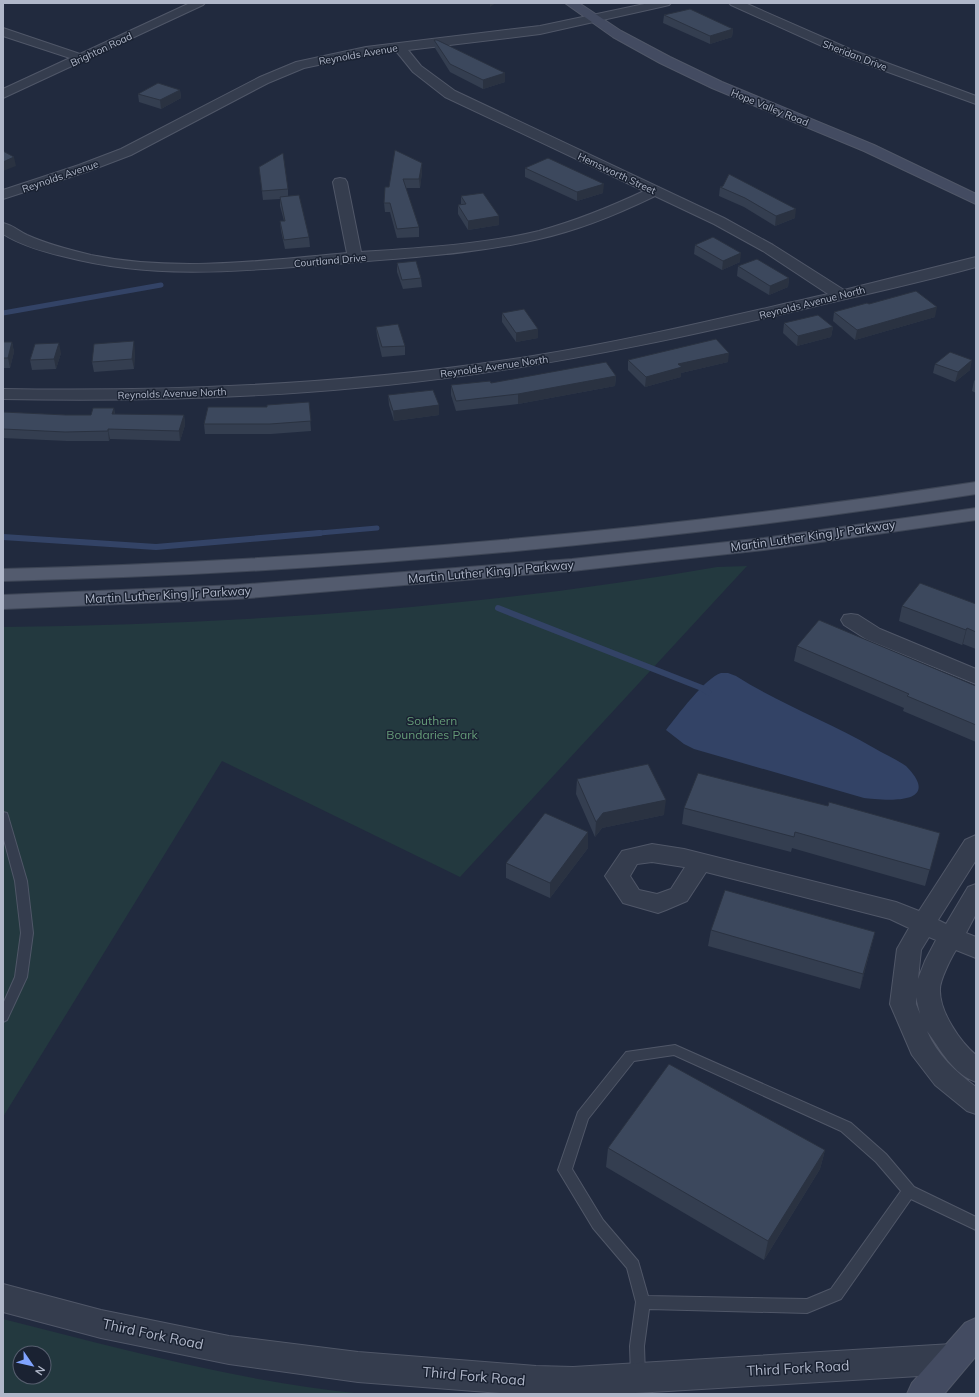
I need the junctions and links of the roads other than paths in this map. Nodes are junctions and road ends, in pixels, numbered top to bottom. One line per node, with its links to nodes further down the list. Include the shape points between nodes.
1 (199, 3): 8 (street, Brighton Road)
2 (571, 3): 5 (main road, Hope Valley Road)
3 (665, 3): 5 (street, Reynolds Avenue)
4 (736, 3): 10 (street, Sheridan Drive, via 848,53)
5 (594, 19): 7 (street, Reynolds Avenue, via 513,34); 14 (main road, Hope Valley Road, via 665,60 869,148)
6 (3, 32): 8 (street)
7 (399, 47): 12 (street, Hemsworth Street, via 417,69 450,94); 13 (street, Reynolds Avenue, via 345,54 300,65 126,152)
8 (81, 58): 9 (street, Brighton Road)
9 (3, 94)
10 (976, 100)
11 (340, 182): 16 (street)
12 (655, 191): 16 (street, Courtland Drive, via 594,218 538,235 469,248); 18 (street, Hemsworth Street, via 745,235)
13 (3, 195)
14 (976, 200)
15 (3, 227): 16 (street, Courtland Drive, via 32,242 66,253 102,262 141,267 218,268)
16 (355, 258)
17 (976, 262): 18 (street, Reynolds Avenue North)
18 (841, 295): 19 (street, Reynolds Avenue North, via 691,331 579,353 376,381 289,388 125,395)
19 (3, 394)
20 (976, 488): 22 (main road, Martin Luther King Jr Parkway, via 795,514 510,545 161,570)
21 (976, 514): 23 (main road, Martin Luther King Jr Parkway, via 764,544 481,573 237,592)
22 (3, 575)
23 (3, 602)
24 (851, 620): 25 (street, via 873,634)
25 (976, 677)
26 (3, 816): 33 (lane, via 21,881 27,933 21,978)
27 (976, 844): 30 (street, via 941,894)
28 (701, 862): 30 (street, via 896,911)
29 (976, 893): 31 (street)
30 (924, 924): 31 (street); 35 (street, via 909,949 903,1004 921,1047 944,1077)
31 (951, 936): 32 (street); 34 (street, via 937,961 926,990 934,1021 961,1058)
32 (976, 948)
33 (3, 1018)
34 (976, 1072)
35 (976, 1103)
36 (909, 1191): 37 (lane); 39 (lane, via 836,1294 807,1306); 39 (lane, via 881,1158 846,1127 676,1050 630,1056 582,1116 565,1170 598,1224 633,1265)
37 (976, 1224)
38 (3, 1298): 42 (street, Third Fork Road, via 101,1324 229,1350 358,1367 536,1381 573,1382)
39 (643, 1302): 42 (lane, via 638,1346)
40 (976, 1333): 41 (main road)
41 (952, 1359): 42 (street, Third Fork Road); 43 (main road)
42 (638, 1378)
43 (923, 1394)

